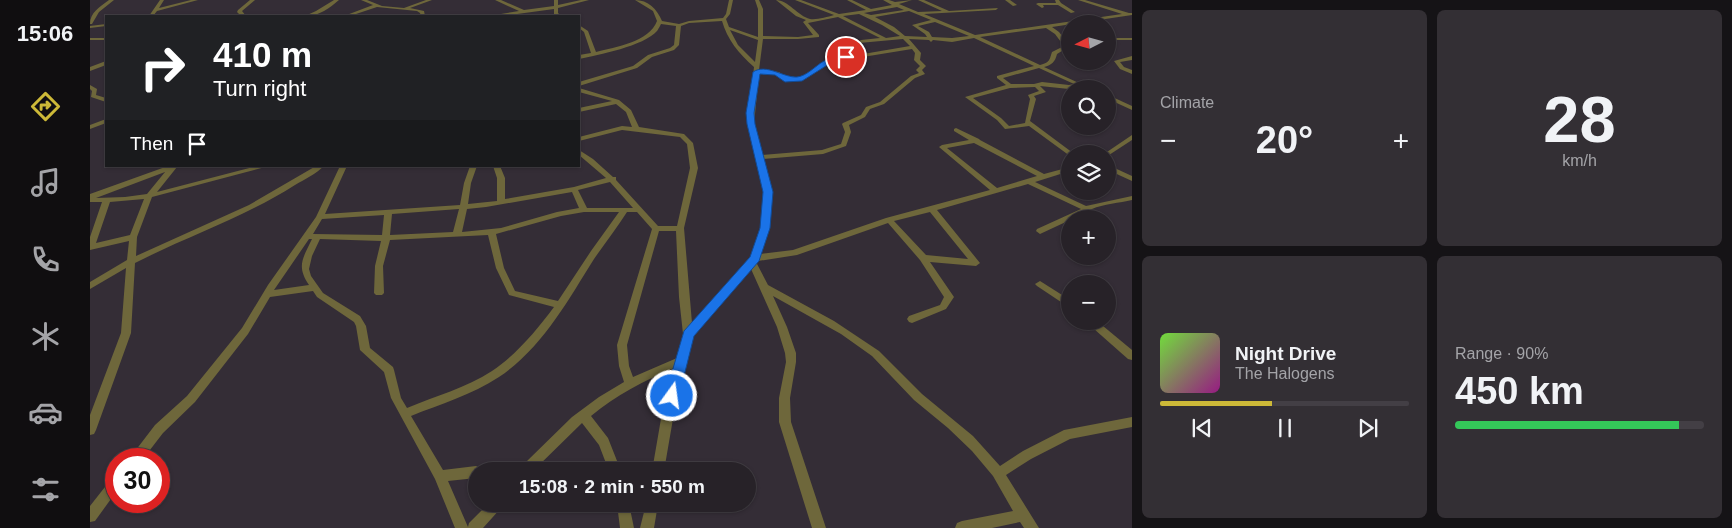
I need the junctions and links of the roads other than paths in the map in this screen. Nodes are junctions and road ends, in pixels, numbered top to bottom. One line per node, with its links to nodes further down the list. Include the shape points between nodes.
1 (112, 0): 56 (street, via 97,11)
2 (162, 0): 41 (street)
3 (196, 0): 41 (street)
4 (253, 0): 43 (street, via 240,10)
5 (337, 0): 44 (street)
6 (363, 0): 30 (street)
7 (430, 0): 33 (street)
8 (496, 0): 26 (street)
9 (516, 0): 26 (street)
10 (556, 0): 31 (street)
11 (587, 0): 31 (street)
12 (637, 0): 55 (street, via 656,12)
13 (731, 0): 52 (street)
14 (757, 0): 66 (street, via 761,7)
15 (778, 0): 53 (street)
16 (797, 0): 27 (street)
17 (849, 0): 35 (street)
18 (885, 0): 28 (street)
19 (910, 0): 28 (street)
20 (920, 0): 38 (street)
21 (1007, 0): 29 (street)
22 (1081, 0): 23 (street); 49 (street)
23 (1086, 0)
24 (818, 1): 27 (street)
25 (1058, 2): 32 (street, via 1038,4); 39 (street)
26 (506, 4): 40 (street)
27 (809, 4): 50 (street)
28 (896, 5): 35 (street); 36 (street)
29 (1015, 5)
30 (376, 6): 33 (street); 45 (street)
31 (556, 7): 40 (street); 48 (street)
32 (1042, 7)
33 (404, 9): 46 (street, via 422,12)
34 (996, 9): 38 (street)
35 (870, 10): 37 (street)
36 (910, 10): 42 (street); 51 (street)
37 (859, 12): 50 (street); 51 (street)
38 (948, 12): 42 (street)
39 (1073, 12)
40 (520, 13): 47 (street)
41 (152, 14)
42 (918, 14): 54 (street)
43 (243, 15)
44 (310, 15)
45 (349, 15)
46 (423, 15)
47 (503, 15)
48 (556, 15)
49 (1131, 15): 57 (street)
50 (838, 16): 53 (street); 68 (street)
51 (870, 17): 64 (street, via 894,28)
52 (724, 19): 59 (street); 62 (street)
53 (812, 21): 66 (street, via 805,22 816,36)
54 (935, 21): 63 (street); 71 (street, via 914,25 927,33)
55 (659, 22): 59 (street); 74 (street, via 650,36)
56 (90, 23)
57 (1048, 24): 63 (street); 78 (street, via 1067,46 1053,54 1051,62)
58 (105, 25): 60 (street)
59 (679, 25): 83 (street, via 676,45 672,48 650,56 636,67)
60 (90, 27)
61 (580, 27): 74 (street, via 586,31)
62 (725, 27): 66 (street); 80 (street)
63 (975, 36): 71 (street); 78 (street)
64 (904, 37): 68 (street); 71 (street); 73 (street)
65 (105, 38): 67 (street)
66 (759, 38): 80 (street)
67 (90, 39)
68 (884, 39): 72 (street)
69 (1116, 39): 70 (street)
70 (1132, 39)
71 (931, 40)
72 (861, 42)
73 (912, 46): 80 (street, via 830,61 802,79 785,79 777,73); 105 (street, via 923,66 919,70 922,74 868,108 863,116 845,124 848,132 844,145 823,152)
74 (594, 54): 75 (street)
75 (580, 57)
76 (1132, 58): 81 (street, via 1117,61 1122,68)
77 (105, 63): 79 (street)
78 (1037, 66): 82 (street); 84 (street, via 999,77)
79 (90, 69)
80 (756, 70): 105 (street, via 750,113)
81 (1132, 72)
82 (1069, 80)
83 (580, 84)
84 (1010, 86): 85 (street); 95 (street, via 968,97 1007,128)
85 (1037, 86): 86 (street); 95 (street, via 1043,90 1031,95 1034,99 1027,121)
86 (1061, 86)
87 (90, 87): 89 (street, via 95,90 93,96)
88 (580, 90): 91 (street)
89 (105, 100)
90 (1116, 101): 92 (street)
91 (617, 102): 93 (street); 97 (street, via 631,114)
92 (1132, 108)
93 (580, 110)
94 (105, 121): 96 (street)
95 (1030, 124): 102 (street)
96 (90, 127)
97 (636, 129): 100 (street, via 622,128); 134 (street, via 682,135 690,143 694,168)
98 (956, 130): 101 (street)
99 (1132, 137): 103 (street)
100 (580, 139)
101 (977, 140): 114 (street); 119 (street, via 942,147)
102 (1061, 147)
103 (1116, 148)
104 (580, 153): 115 (street)
105 (760, 157): 146 (street, via 768,192 765,228)
106 (174, 167): 120 (street); 122 (street)
107 (262, 167): 120 (street)
108 (320, 167): 145 (street, via 290,187 252,206)
109 (344, 167): 132 (street)
110 (474, 167): 125 (street)
111 (496, 167): 124 (street, via 501,178)
112 (1061, 171): 114 (street)
113 (1116, 171): 116 (street)
114 (1041, 176): 117 (street)
115 (613, 179): 118 (street); 130 (street)
116 (1132, 179)
117 (1028, 181): 119 (street); 127 (street)
118 (574, 189): 124 (street); 128 (street)
119 (996, 191): 126 (street)
120 (148, 196): 123 (street); 140 (street)
121 (1132, 198): 127 (street)
122 (90, 199): 123 (street)
123 (107, 199): 143 (street)
124 (501, 202): 125 (street)
125 (462, 206): 131 (street); 138 (street)
126 (932, 209): 133 (street); 144 (street, via 976,264)
127 (1086, 209): 136 (street)
128 (584, 210): 129 (street); 137 (street)
129 (625, 210): 130 (street); 154 (street)
130 (639, 210): 135 (street)
131 (388, 212): 132 (street); 142 (street)
132 (320, 217): 139 (street)
133 (889, 220): 144 (street); 146 (street, via 794,254)
134 (680, 228): 135 (street); 157 (street)
135 (656, 229): 160 (street, via 622,345)
136 (1040, 231)
137 (492, 233): 138 (street); 154 (street, via 500,268 512,293)
138 (457, 234): 142 (street)
139 (306, 236): 141 (street); 152 (street)
140 (133, 237): 143 (street); 145 (street)
141 (317, 237): 142 (street); 150 (street, via 305,269)
142 (386, 238): 151 (street, via 379,266)
143 (90, 247)
144 (923, 258): 155 (street, via 949,300 944,306)
145 (131, 260): 148 (street); 164 (street, via 126,334)
146 (754, 260): 149 (street); 157 (street)
147 (1040, 284): 153 (street)
148 (90, 286)
149 (764, 287): 170 (street, via 869,348 910,390 983,453); 182 (street, via 791,354 784,393 785,422)
150 (314, 288): 152 (street); 161 (street, via 357,319 365,350 389,370)
151 (379, 293)
152 (267, 294): 165 (street, via 245,331 210,377)
153 (1061, 299)
154 (562, 305): 161 (street, via 515,358 495,373)
155 (912, 318)
156 (1101, 330): 158 (street)
157 (688, 334): 159 (street)
158 (1132, 356)
159 (681, 361): 160 (street); 168 (street)
160 (630, 383): 162 (street)
161 (404, 414): 171 (street)
162 (584, 416): 166 (street); 167 (street, via 604,442)
163 (1132, 422): 170 (street, via 1068,434)
164 (90, 430)
165 (144, 448)
166 (534, 462)
167 (612, 462)
168 (660, 462)
169 (468, 473): 171 (street)
170 (999, 473): 176 (street)
171 (440, 476): 178 (street)
172 (105, 496): 177 (street)
173 (489, 512): 179 (street)
174 (624, 512): 180 (street)
175 (650, 512): 181 (street)
176 (1022, 515): 183 (street); 184 (street)
177 (90, 516)
178 (462, 528)
179 (474, 528)
180 (627, 528)
181 (647, 528)
182 (819, 528)
183 (962, 528)
184 (1032, 528)

